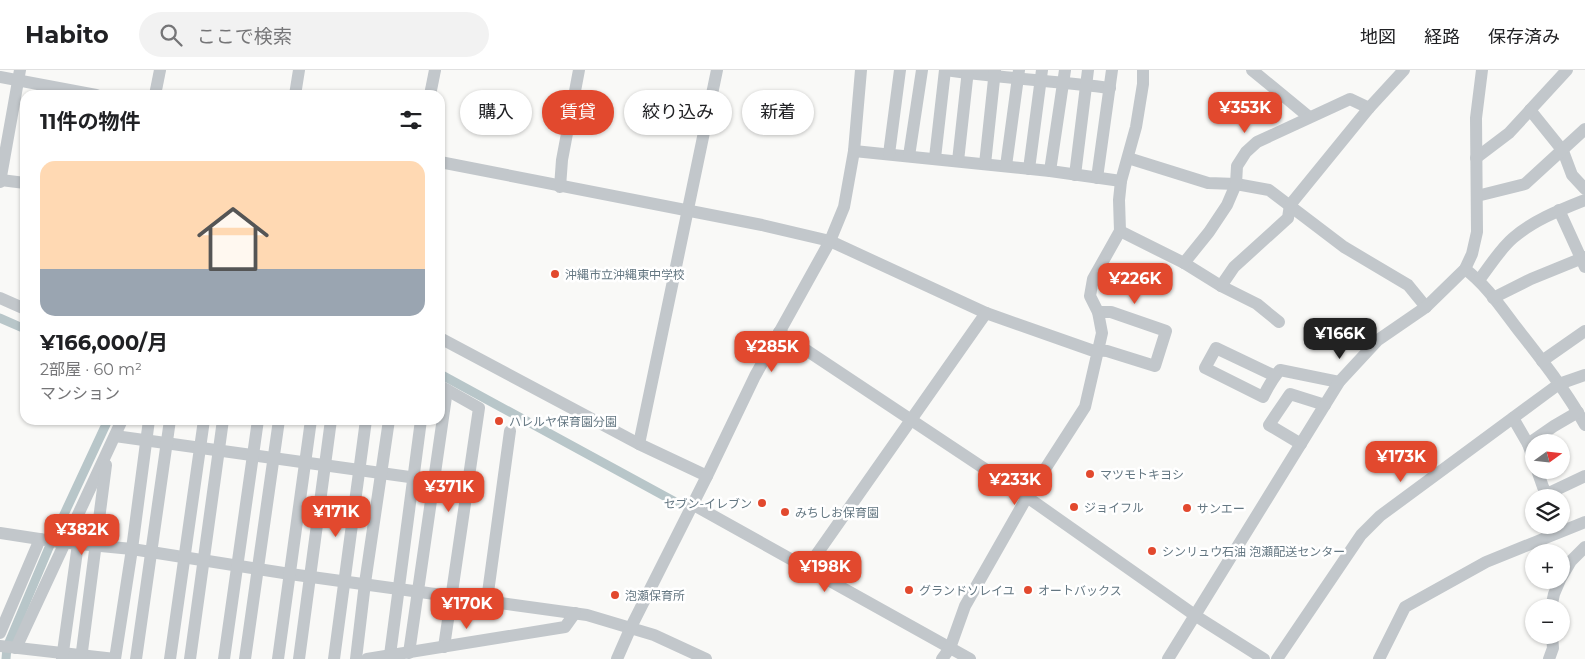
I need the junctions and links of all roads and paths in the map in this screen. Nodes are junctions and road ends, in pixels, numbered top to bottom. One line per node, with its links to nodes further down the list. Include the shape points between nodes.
1 (160, 70): 27 (street)
2 (300, 70): 28 (street)
3 (435, 70): 29 (street)
4 (579, 70): 53 (street)
5 (717, 70): 59 (street)
6 (861, 70): 34 (street)
7 (900, 70): 36 (street)
8 (922, 70): 37 (street)
9 (946, 70): 17 (street); 38 (street)
10 (1088, 70): 24 (street)
11 (1112, 70): 25 (street)
12 (1143, 70): 39 (street, via 1136,126)
13 (1252, 70): 32 (street)
14 (1404, 70): 30 (street)
15 (1482, 70): 40 (street, via 1476,118)
16 (1567, 70): 31 (street)
17 (968, 72): 18 (street); 41 (street)
18 (995, 73): 20 (street); 43 (street)
19 (20, 75): 21 (street); 26 (street); 49 (street)
20 (1018, 75): 22 (street); 44 (street)
21 (0, 76)
22 (1041, 76): 23 (street); 45 (street)
23 (1064, 76): 24 (street); 46 (street)
24 (1085, 85): 25 (street); 47 (street)
25 (1110, 88): 48 (street)
26 (77, 90)
27 (157, 90)
28 (296, 90)
29 (431, 90)
30 (1369, 108): 32 (street, via 1350,99); 57 (street)
31 (1530, 110): 35 (street); 40 (street, via 1509,133)
32 (1309, 117): 52 (street, via 1257,142 1246,152 1237,166)
33 (1585, 129): 35 (street)
34 (854, 150): 36 (street); 61 (street, via 844,208)
35 (1563, 151): 54 (street, via 1572,175); 55 (street, via 1525,184)
36 (889, 154): 37 (street)
37 (909, 156): 38 (street)
38 (934, 158): 41 (street)
39 (1128, 158): 50 (street); 52 (street, via 1208,183)
40 (1476, 158): 55 (street)
41 (958, 161): 43 (street)
42 (445, 163): 53 (street)
43 (985, 164): 44 (street)
44 (1006, 166): 45 (street)
45 (1029, 169): 46 (street)
46 (1050, 171): 47 (street)
47 (1075, 175): 48 (street)
48 (1097, 178): 50 (street)
49 (0, 181): 51 (street)
50 (1121, 181): 60 (street)
51 (20, 183)
52 (1236, 184): 57 (street, via 1269,190); 63 (street, via 1227,205)
53 (560, 187): 59 (street)
54 (1585, 189)
55 (1477, 196): 64 (street, via 1477,232)
56 (1585, 200): 58 (street)
57 (1290, 205): 66 (street, via 1288,218 1234,267); 70 (street, via 1344,247 1408,284)
58 (1559, 210): 62 (street); 65 (street, via 1528,226 1512,239)
59 (688, 211): 61 (street); 108 (street)
60 (1120, 231): 63 (street); 71 (street, via 1093,279 1090,296)
61 (830, 241): 72 (street); 75 (street)
62 (1584, 261): 68 (street, via 1531,279)
63 (1184, 263): 66 (street)
64 (1465, 269): 65 (street); 70 (street)
65 (1479, 280): 68 (street)
66 (1221, 286): 73 (street, via 1257,304)
67 (0, 298): 69 (street)
68 (1493, 298): 78 (street)
69 (20, 307)
70 (1426, 307): 81 (street, via 1378,340)
71 (1098, 312): 77 (street, via 1102,333); 77 (street, via 1112,312 1166,330 1155,366)
72 (986, 313): 77 (street); 87 (street)
73 (1279, 322)
74 (1585, 331): 78 (street)
75 (779, 332): 87 (street); 119 (street)
76 (445, 341): 108 (street)
77 (1099, 350): 125 (street, via 1085,407)
78 (1542, 361): 82 (street)
79 (1585, 375): 82 (street)
80 (1275, 376): 80 (street, via 1263,397 1205,368 1216,348); 81 (street, via 1280,370)
81 (1339, 382): 84 (street)
82 (1559, 384): 85 (street); 86 (street)
83 (445, 389): 124 (street, via 479,408)
84 (1325, 405): 109 (street); 109 (street, via 1290,394 1269,425)
85 (1578, 412): 101 (street); 103 (street)
86 (1513, 418): 105 (street); 182 (street, via 1380,516 1361,535)
87 (910, 420): 125 (street); 140 (street)
88 (120, 425): 104 (street)
89 (148, 425): 106 (street)
90 (169, 425): 107 (street)
91 (203, 425): 110 (street)
92 (222, 425): 111 (street)
93 (257, 425): 113 (street)
94 (278, 425): 114 (street)
95 (310, 425): 115 (street)
96 (330, 425): 116 (street)
97 (365, 425): 117 (street)
98 (389, 425): 118 (street)
99 (420, 425): 121 (street)
100 (439, 425): 123 (street)
101 (1585, 425)
102 (510, 431): 149 (street)
103 (1542, 434)
104 (115, 436): 106 (street); 112 (street)
105 (1525, 439)
106 (146, 441): 107 (street); 134 (street)
107 (167, 444): 110 (street); 135 (street)
108 (639, 444): 119 (street)
109 (1301, 444): 151 (street)
110 (200, 448): 111 (street); 136 (street)
111 (219, 451): 113 (street); 137 (street)
112 (107, 455): 130 (street); 132 (street)
113 (252, 455): 114 (street); 139 (street)
114 (274, 458): 115 (street); 141 (street)
115 (304, 463): 116 (street); 142 (street)
116 (324, 465): 117 (street); 143 (street)
117 (359, 470): 118 (street); 144 (street)
118 (382, 473): 121 (street); 145 (street)
119 (707, 476): 126 (street)
120 (1585, 476): 122 (street, via 1547,494)
121 (413, 478): 123 (street); 146 (street)
122 (1540, 479)
123 (433, 480): 124 (street); 147 (street)
124 (467, 485): 148 (street)
125 (1026, 497): 151 (street); 158 (street, via 965,606)
126 (692, 504): 140 (street); 152 (street)
127 (1585, 522): 183 (street, via 1486,562 1405,607)
128 (0, 533): 129 (street)
129 (40, 539): 130 (street); 153 (street)
130 (65, 542): 131 (street); 156 (street)
131 (78, 544): 132 (street); 161 (street)
132 (97, 546): 134 (street); 164 (street)
133 (1585, 548): 138 (street)
134 (132, 549): 135 (street); 165 (street)
135 (151, 552): 136 (street); 166 (street)
136 (184, 558): 137 (street); 167 (street)
137 (203, 561): 139 (street); 168 (street)
138 (1570, 563)
139 (237, 566): 141 (street); 169 (street)
140 (807, 568): 158 (street)
141 (258, 569): 142 (street); 170 (street)
142 (290, 574): 143 (street); 171 (street)
143 (310, 576): 144 (street); 172 (street)
144 (344, 580): 145 (street); 173 (street)
145 (365, 583): 146 (street); 174 (street)
146 (399, 588): 147 (street); 162 (street)
147 (418, 591): 148 (street); 159 (street)
148 (451, 595): 149 (street); 157 (street)
149 (487, 600): 150 (street)
150 (575, 613): 152 (street); 157 (street, via 565,627)
151 (1196, 616): 180 (street); 181 (street)
152 (631, 627): 163 (street); 176 (street)
153 (0, 633)
154 (1553, 644): 184 (street)
155 (0, 646): 156 (street)
156 (16, 648): 160 (street)
157 (444, 648): 159 (street)
158 (950, 648): 178 (street); 179 (street)
159 (408, 653): 162 (street)
160 (30, 654): 161 (street)
161 (63, 656): 164 (street)
162 (390, 656): 175 (street)
163 (693, 656): 177 (street)
164 (82, 657): 165 (street)
165 (115, 659)
166 (136, 659)
167 (170, 659)
168 (190, 659)
169 (224, 659)
170 (245, 659)
171 (278, 659)
172 (298, 659)
173 (334, 659)
174 (356, 659)
175 (367, 659)
176 (617, 659)
177 (706, 659)
178 (942, 659)
179 (970, 659)
180 (1168, 659)
181 (1264, 659)
182 (1277, 659)
183 (1379, 659)
184 (1549, 659)

